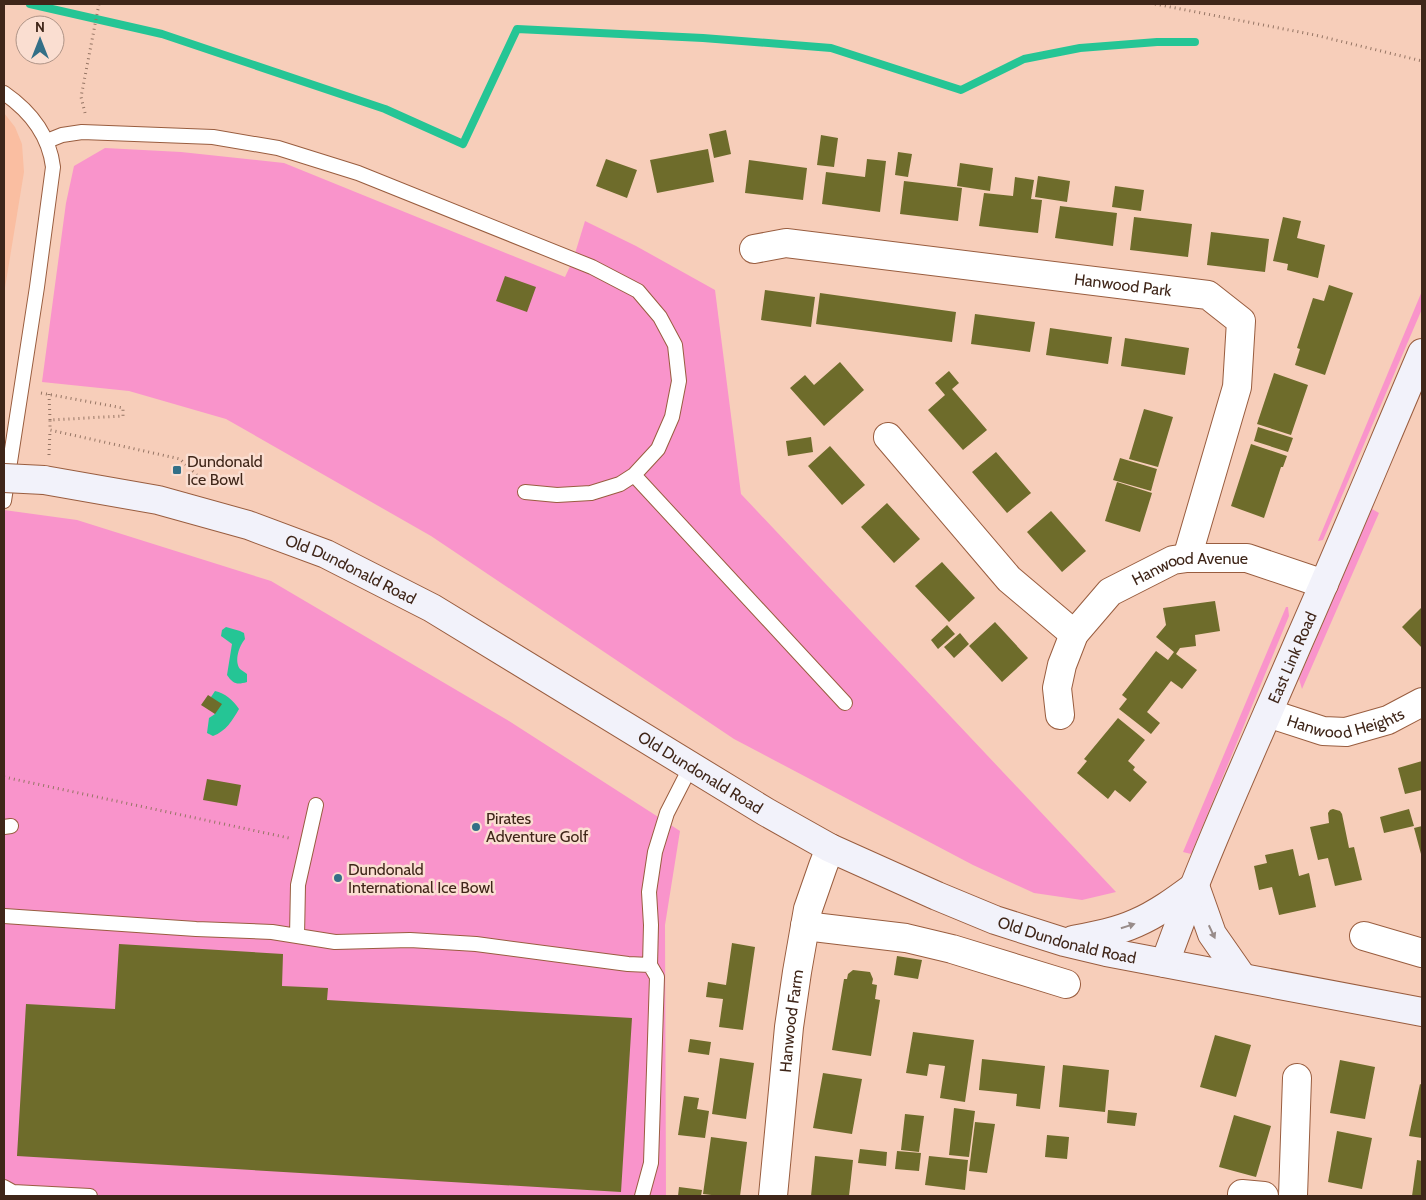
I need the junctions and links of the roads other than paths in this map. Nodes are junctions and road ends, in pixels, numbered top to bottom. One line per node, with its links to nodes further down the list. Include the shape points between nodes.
1 (4, 92): 2 (lane, via 35,122)
2 (47, 141): 6 (lane, via 82,132 213,137 278,148 358,173 592,267 638,291 660,317 675,345 679,381 672,417 658,449); 9 (lane, via 53,166)
3 (754, 249): 10 (street, Hanwood Park, via 786,242 1208,295 1241,321 1237,387)
4 (1422, 352): 11 (street, East Link Road)
5 (888, 437): 12 (street, via 1009,579)
6 (634, 474): 8 (lane, via 620,484 591,493 557,495); 14 (lane)
7 (4, 478): 17 (street, Old Dundonald Road, bridge, via 44,480 158,500 248,525 326,554 432,608)
8 (525, 492)
9 (4, 501)
10 (1187, 558): 11 (street, Hanwood Avenue, via 1247,558); 12 (street, Hanwood Avenue, via 1173,560 1110,592)
11 (1324, 584): 15 (street, East Link Road)
12 (1074, 634): 16 (street, Hanwood Avenue, via 1057,688)
13 (1422, 702): 15 (street, Hanwood Heights, via 1388,720 1346,732 1323,731)
14 (845, 704)
15 (1268, 713): 20 (street, East Link Road)
16 (1060, 715)
17 (691, 766): 19 (street, Old Dundonald Road); 28 (lane, via 667,813 655,852 649,892)
18 (316, 804): 23 (lane, via 298,885)
19 (830, 848): 22 (street, Hanwood Farm); 25 (street, Old Dundonald Road, via 995,920)
20 (1194, 886): 25 (street, one-way to 20, via 1098,936 1136,923); 27 (street, East Link Road); 29 (street, one-way to 29, via 1212,934)
21 (4, 916): 23 (lane)
22 (805, 926): 30 (street, via 906,938); 36 (street, Hanwood Farm, via 789,1027)
23 (297, 936): 28 (lane, via 335,942 410,940 476,944)
24 (1364, 936): 26 (street)
25 (1064, 942): 27 (street, Old Dundonald Road)
26 (1422, 953)
27 (1165, 963): 29 (street, Old Dundonald Road)
28 (650, 965): 35 (lane, via 657,977 651,1163)
29 (1242, 977): 31 (street, Old Dundonald Road)
30 (1066, 984)
31 (1422, 1012)
32 (1297, 1078): 37 (street)
33 (4, 1187): 34 (lane, via 12,1192)
34 (90, 1196)
35 (642, 1196)
36 (772, 1196)
37 (1293, 1196)

